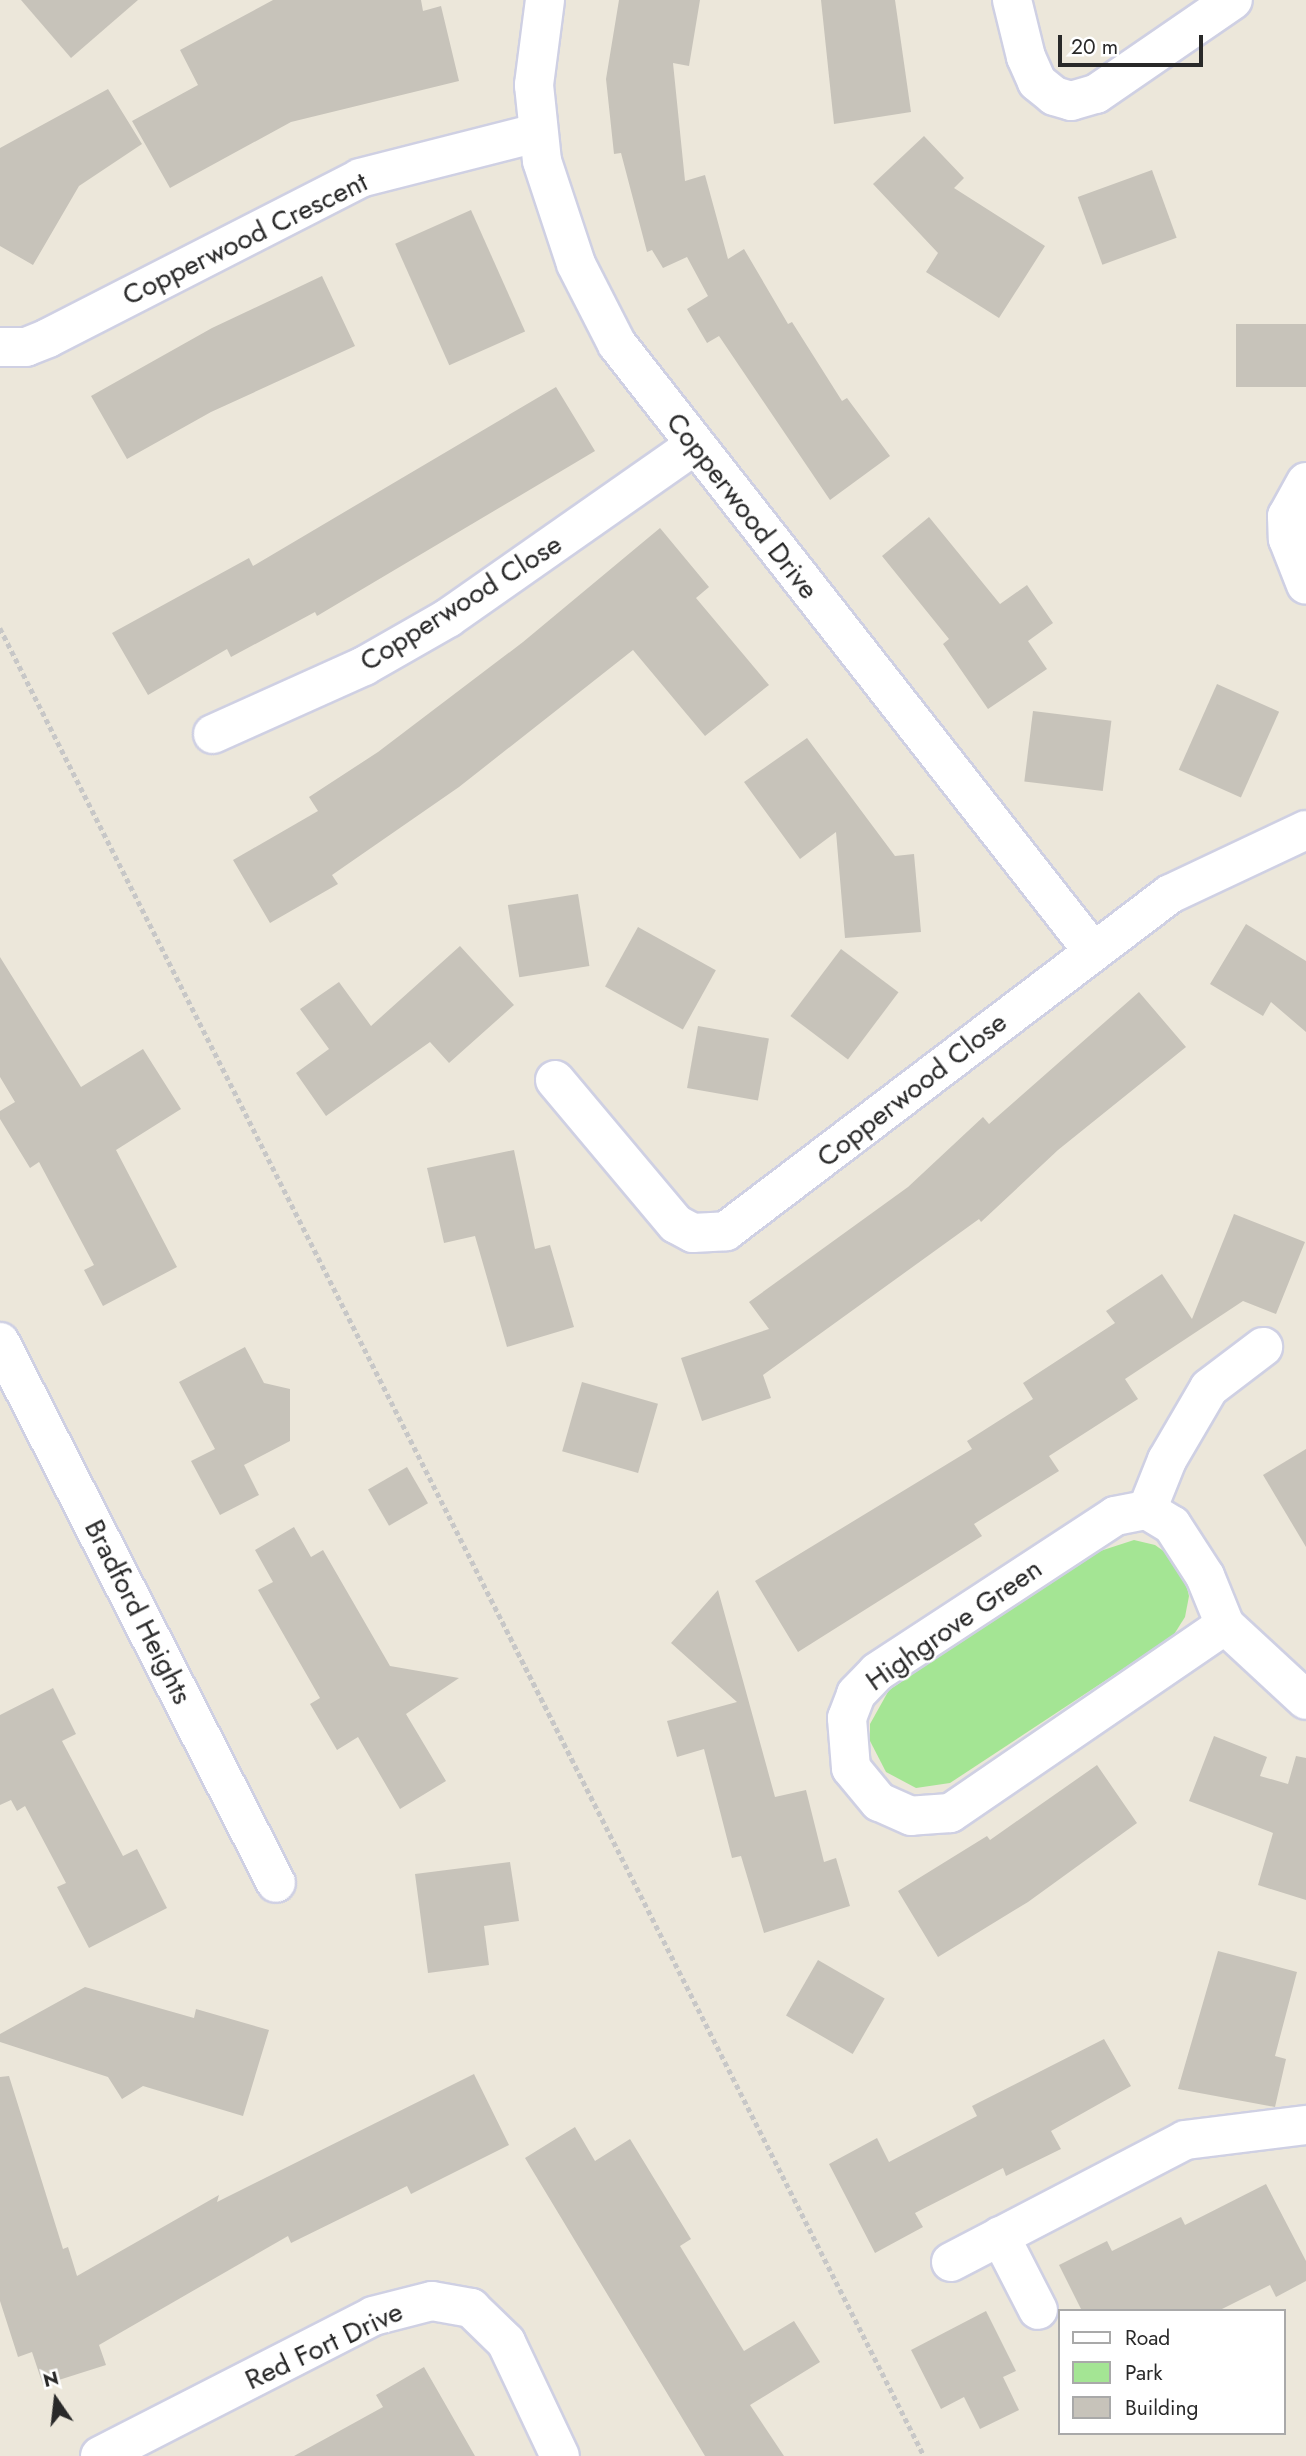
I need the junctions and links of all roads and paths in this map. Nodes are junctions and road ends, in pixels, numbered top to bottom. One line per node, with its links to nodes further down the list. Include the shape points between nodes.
1 (545, 0): 4 (street, Copperwood Drive, via 536,66)
2 (1012, 0): 3 (street, via 1037,82 1055,96 1071,100 1096,94)
3 (1233, 0)
4 (537, 133): 5 (street, Copperwood Crescent, via 351,182 48,338 26,347); 6 (street, Copperwood Drive, via 552,198 596,307 617,344)
5 (0, 347)
6 (694, 446): 10 (street, Copperwood Close, via 448,618 364,666); 12 (street, Copperwood Drive)
7 (1306, 482): 8 (street, via 1287,516 1288,539)
8 (1306, 585)
9 (0, 628): 26 (path)
10 (213, 734)
11 (1306, 830): 12 (street, Copperwood Close, via 1170,894)
12 (1092, 950): 13 (street, Copperwood Close, via 748,1219 714,1234 694,1233 671,1219)
13 (555, 1080)
14 (0, 1342): 19 (street, Bradford Heights)
15 (1263, 1347): 16 (street, via 1209,1388 1167,1460)
16 (1147, 1510): 17 (street, via 1172,1525 1205,1577); 17 (street, Highgrove Green, via 1115,1516 877,1672 856,1694 846,1718 851,1768 878,1802 911,1816 950,1813)
17 (1225, 1625): 18 (street)
18 (1306, 1700)
19 (276, 1883)
20 (1306, 2125): 21 (street, via 1185,2140)
21 (1000, 2236): 22 (street); 23 (street)
22 (951, 2262)
23 (1038, 2310)
24 (100, 2456): 25 (street, Red Fort Drive, via 373,2316 432,2301 471,2308 500,2334)
25 (560, 2456)
26 (924, 2456)

